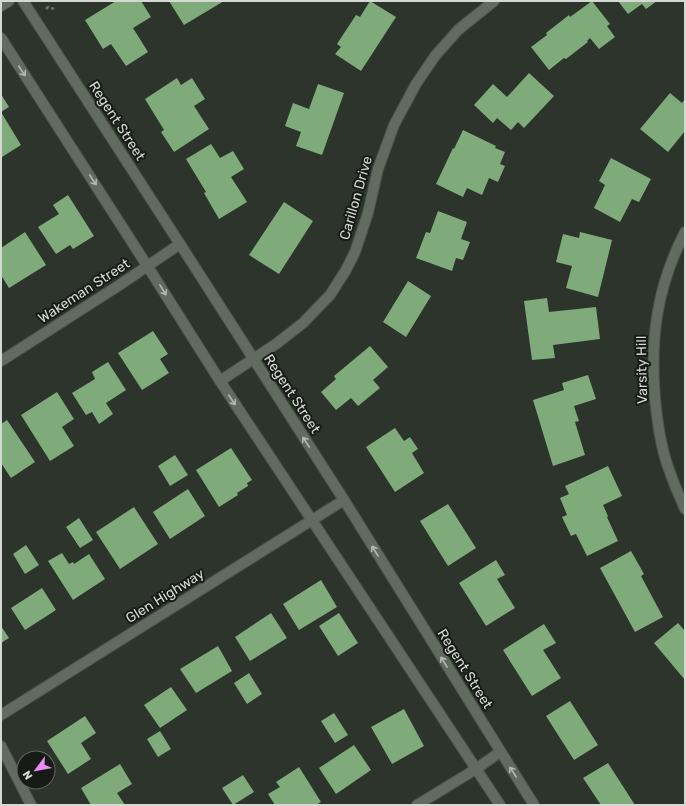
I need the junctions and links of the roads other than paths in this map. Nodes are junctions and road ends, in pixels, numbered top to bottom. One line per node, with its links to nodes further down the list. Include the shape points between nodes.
1 (9, 1): 4 (street)
2 (23, 1): 7 (street, Regent Street)
3 (494, 1): 9 (street, Carillon Drive, via 458,30 435,56 416,84 394,125 378,169 368,213 355,252 330,295 302,323)
4 (1, 6)
5 (1, 38): 8 (street, one-way to 8)
6 (685, 232): 13 (street, Varsity Hill, via 659,302 653,373 657,422 669,470)
7 (180, 244): 8 (street, Wakeman Street); 9 (street, Regent Street)
8 (148, 266): 10 (street, Wakeman Street); 11 (street, one-way to 11)
9 (253, 359): 11 (street, Carillon Drive); 12 (street, Regent Street, one-way to 9)
10 (1, 361)
11 (220, 382): 14 (street, one-way to 14)
12 (344, 500): 14 (street, Glen Highway); 17 (street, Regent Street, one-way to 12)
13 (685, 509)
14 (312, 521): 15 (street, Glen Highway); 18 (street)
15 (1, 715)
16 (1, 746): 19 (street)
17 (500, 752): 18 (street); 22 (street, Regent Street, one-way to 17)
18 (476, 768): 20 (street); 21 (street)
19 (31, 805)
20 (417, 805)
21 (500, 805)
22 (534, 805)

